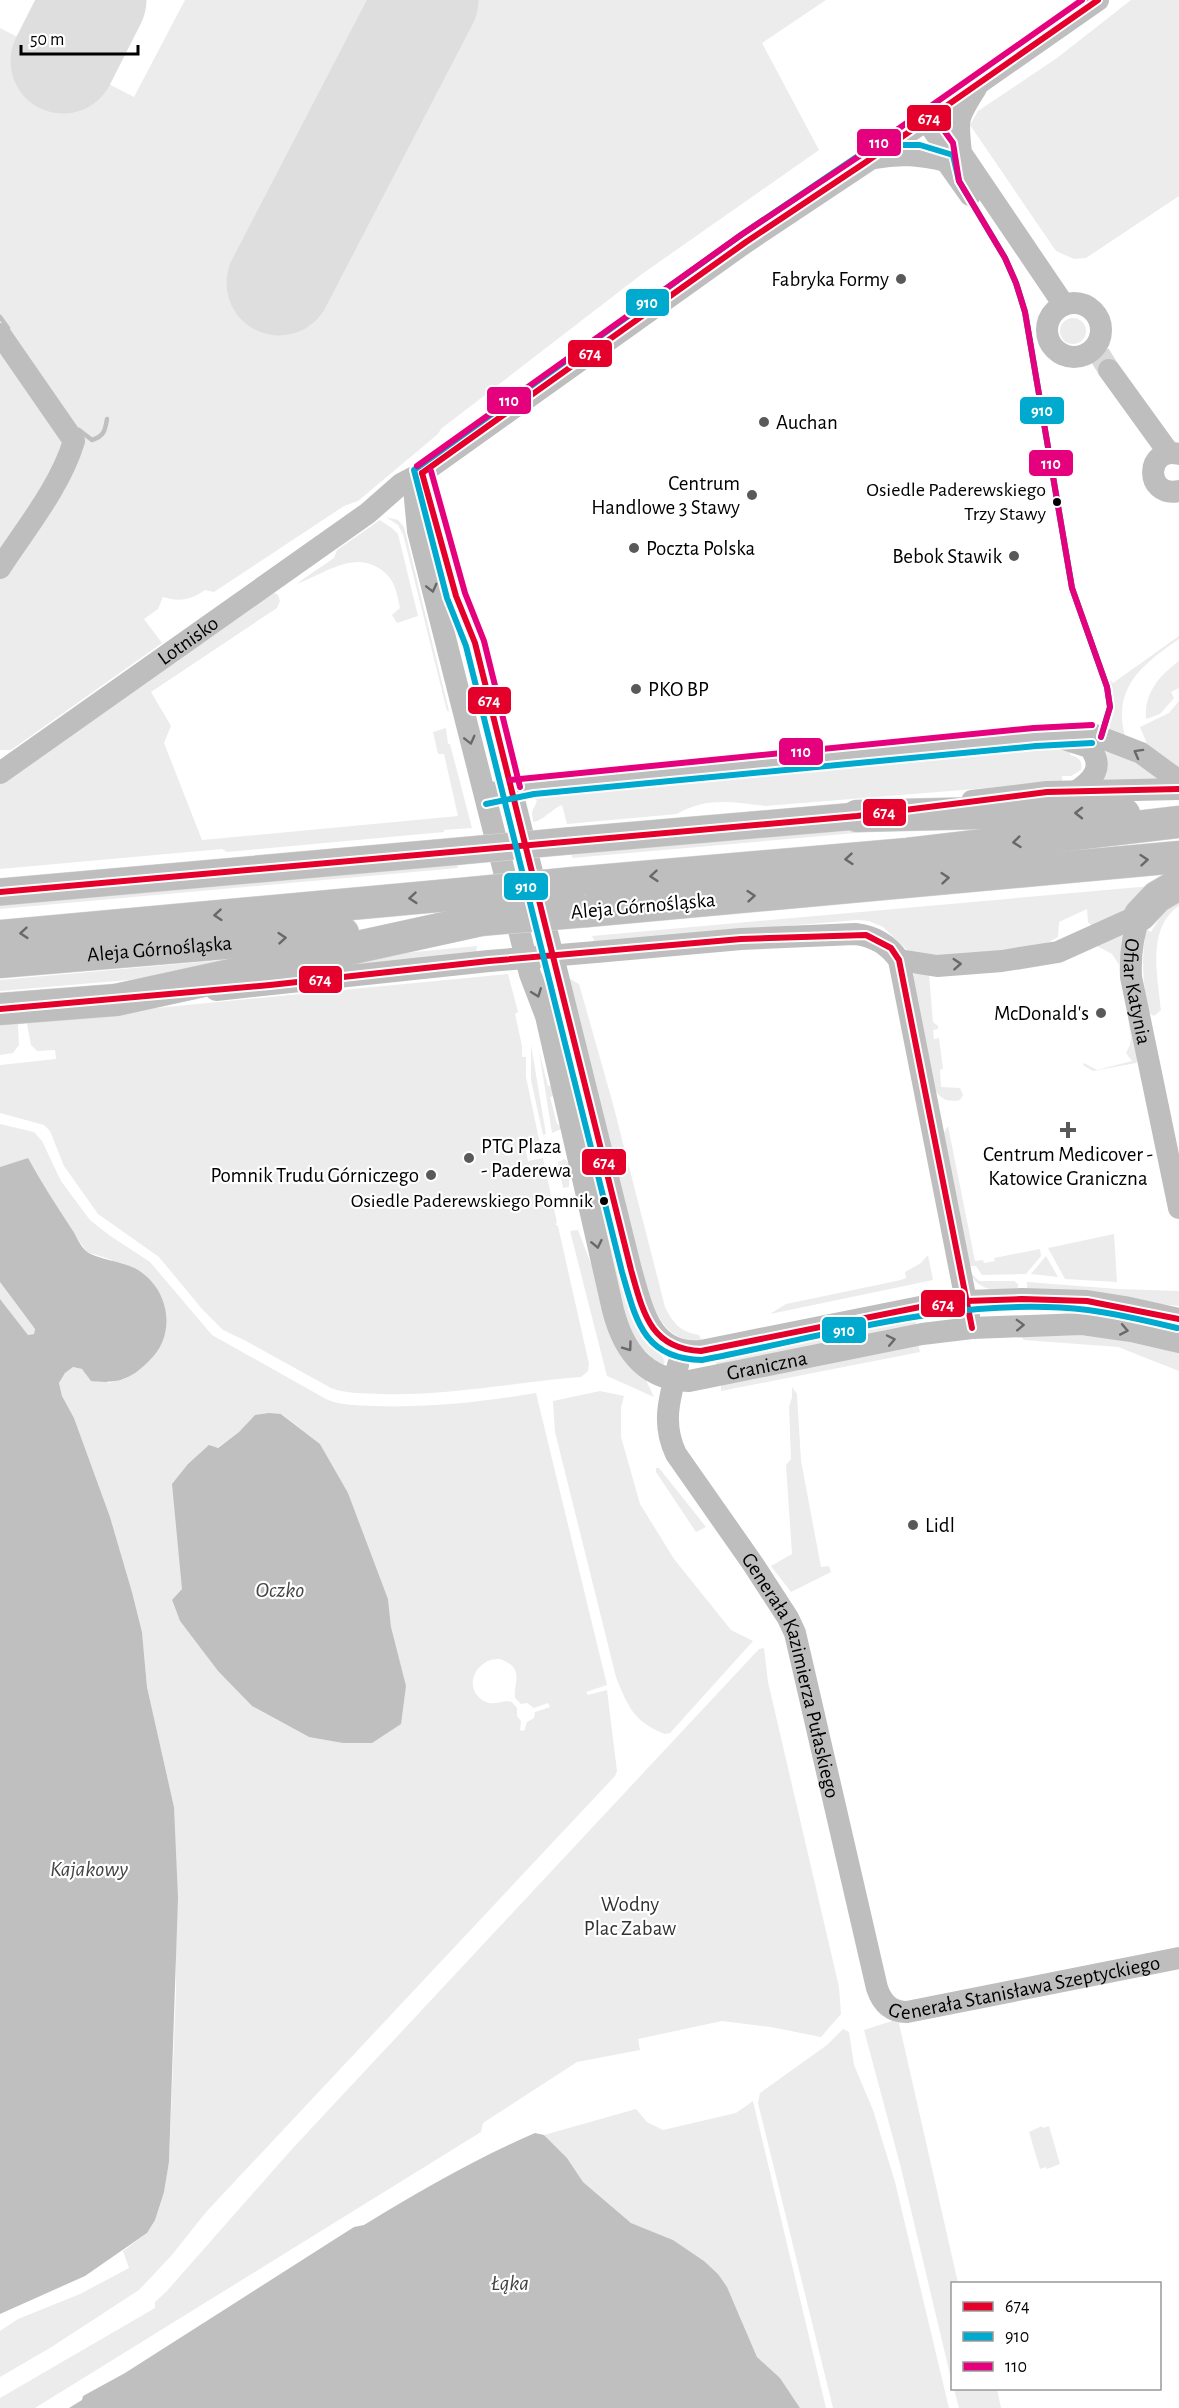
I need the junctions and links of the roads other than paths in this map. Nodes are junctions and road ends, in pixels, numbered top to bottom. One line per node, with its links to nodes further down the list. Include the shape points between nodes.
1 (1098, 0): 2 (street, Lotnisko)
2 (980, 82): 3 (street, Lotnisko); 4 (street, via 961,112)
3 (926, 120): 4 (street); 5 (street, Lotnisko)
4 (951, 154): 5 (street, via 895,154); 6 (street)
5 (870, 159): 10 (street, Lotnisko, via 746,242)
6 (1059, 309): 8 (street, via 1082,304 1096,315 1101,332); 8 (street, via 1047,327 1049,342 1060,354)
7 (0, 334): 14 (street, via 74,441 55,484)
8 (1095, 361): 9 (street)
9 (1168, 456): 11 (street, via 1152,475 1159,487)
10 (422, 473): 12 (street, Lotnisko, via 401,484); 13 (street, via 414,488); 18 (street, via 456,596 475,643)
11 (1179, 491)
12 (375, 508): 13 (street, via 394,508 406,514); 16 (street, Lotnisko)
13 (418, 531): 21 (street, one-way to 21)
14 (0, 568)
15 (1056, 738): 17 (street, one-way to 15, via 1141,753 1092,735); 18 (street); 20 (street, via 1081,743 1094,753 1095,776)
16 (0, 773)
17 (1179, 781)
18 (511, 789): 21 (street); 40 (street, via 642,1306 656,1334)
19 (1179, 789): 20 (street)
20 (1075, 792): 22 (street, via 1038,793)
21 (484, 795): 41 (street, one-way to 41, via 530,974 546,1016 618,1329 625,1344 644,1365)
22 (857, 816): 23 (highway, one-way to 22); 27 (main road, bridge)
23 (1179, 816)
24 (1179, 822): 28 (highway, one-way to 28, bridge, via 907,854 573,883)
25 (1179, 857): 28 (highway, Aleja Górnośląska, one-way to 25, bridge, via 588,911)
26 (1179, 884): 29 (highway, via 1157,897)
27 (0, 892)
28 (476, 906): 30 (highway, one-way to 30); 32 (highway, Aleja Górnośląska, one-way to 28); 33 (highway)
29 (1140, 915): 31 (street, Ofiar Katynia, one-way to 29, via 937,966 1058,952); 35 (street, Ofiar Katynia, via 1133,933 1131,977)
30 (0, 936)
31 (899, 960): 33 (street, bridge, via 891,948 866,935 741,939); 36 (street)
32 (0, 963)
33 (116, 1000): 34 (highway)
34 (0, 1009)
35 (1179, 1208)
36 (966, 1301): 37 (street, Graniczna, via 1087,1301); 38 (street); 40 (street, Graniczna, via 925,1305 708,1350)
37 (1179, 1319)
38 (972, 1328): 39 (street, Graniczna, one-way to 39, via 1091,1324); 41 (street, Graniczna, one-way to 38, via 697,1380 922,1334)
39 (1179, 1342)
40 (681, 1350): 41 (street, Generała Kazimierza Pułaskiego)
41 (674, 1380): 43 (street, Generała Kazimierza Pułaskiego, via 666,1418 673,1447 795,1633)
42 (1179, 1958): 43 (street, Generała Stanisława Szeptyckiego, via 907,2012 892,2009)
43 (878, 1992)

